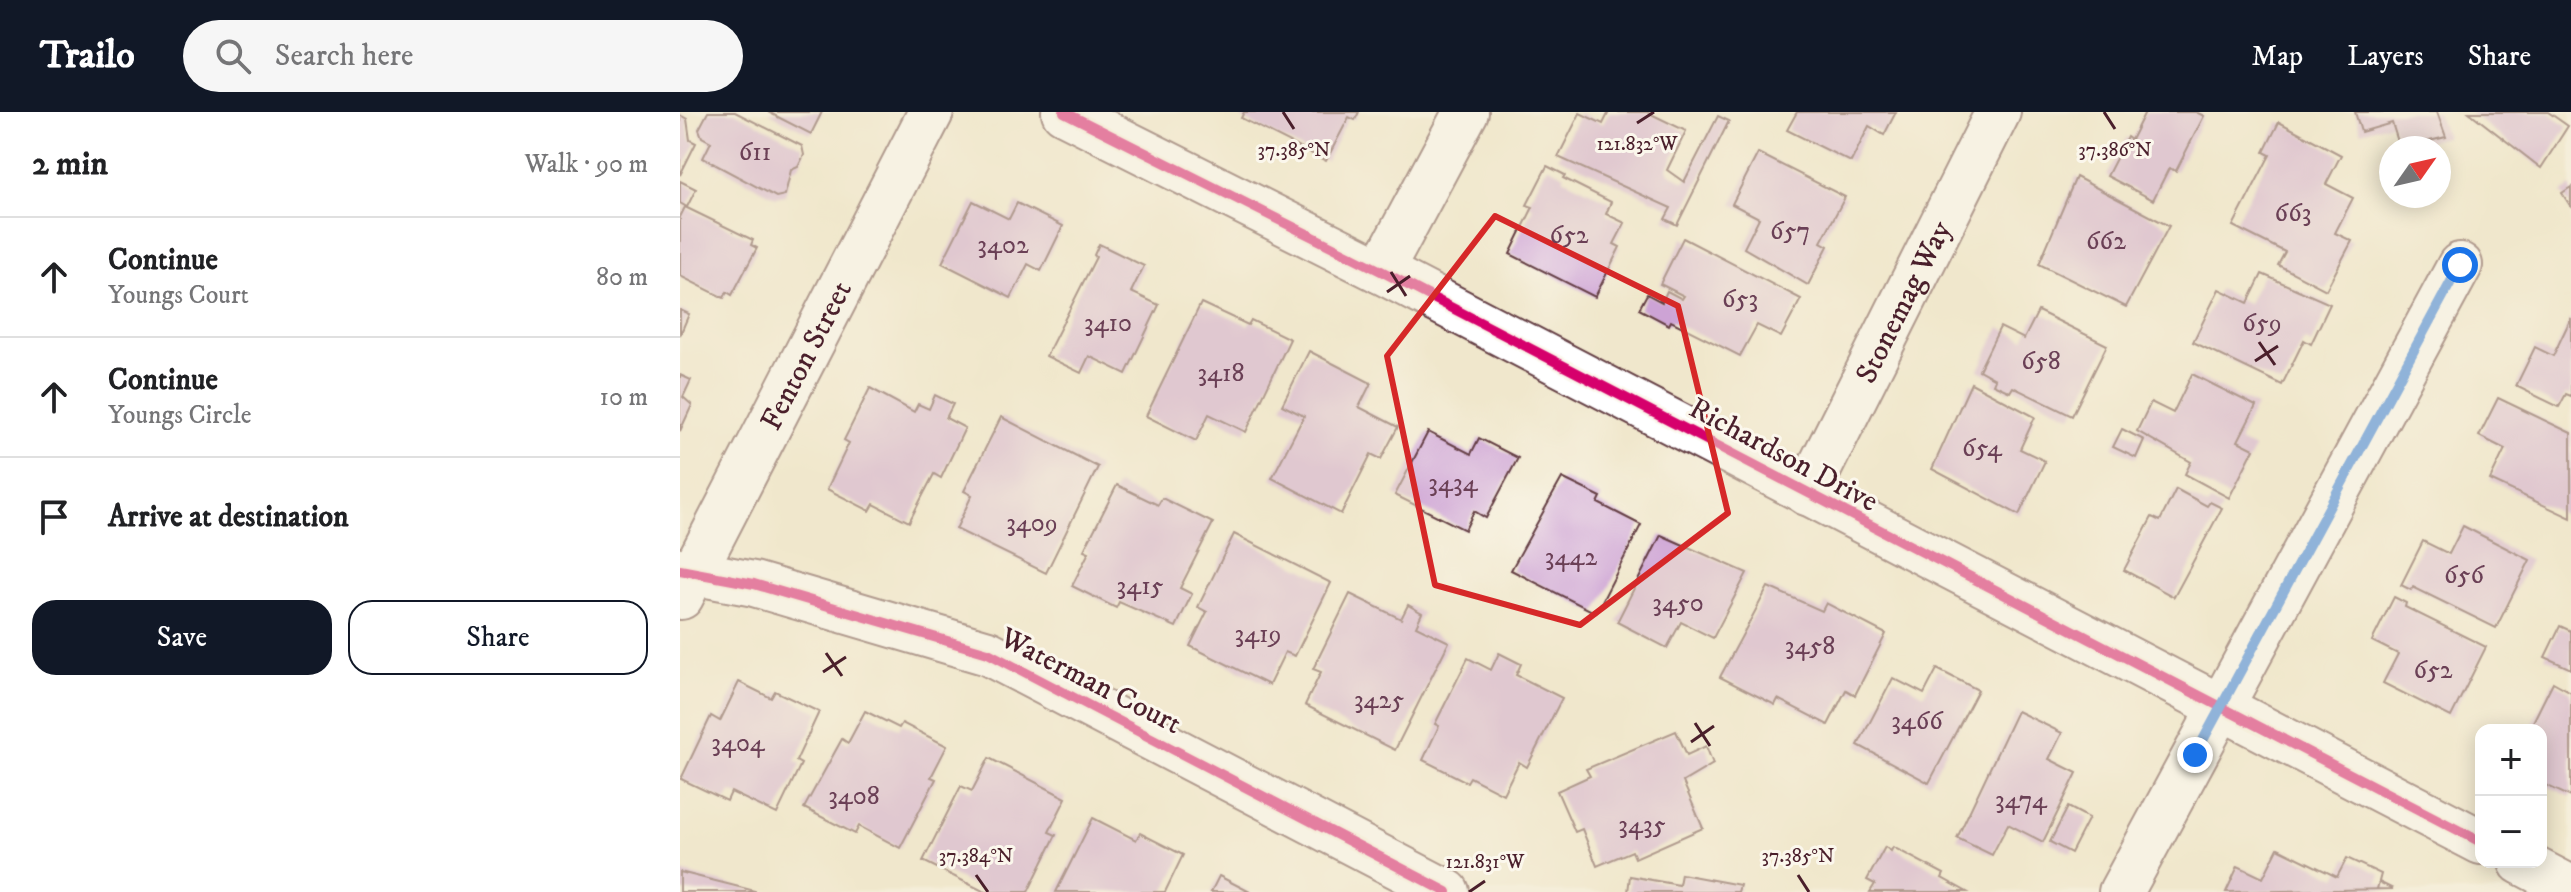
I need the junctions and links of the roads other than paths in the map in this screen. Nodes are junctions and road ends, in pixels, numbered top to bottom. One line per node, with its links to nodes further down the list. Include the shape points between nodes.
1 (931, 112): 8 (street, Fenton Street)
2 (1064, 112): 6 (street, Richardson Drive)
3 (1466, 112): 6 (street)
4 (1998, 112): 7 (street, Stonemag Way)
5 (2460, 265): 9 (street)
6 (1381, 271): 7 (street, Richardson Drive)
7 (1807, 493): 9 (street, Richardson Drive)
8 (683, 581): 13 (street, Waterman Court, via 754,584 988,653)
9 (2220, 708): 10 (street, Richardson Drive); 14 (street)
10 (2475, 839)
11 (2533, 868): 12 (street)
12 (2571, 888)
13 (1447, 892)
14 (2121, 892)

